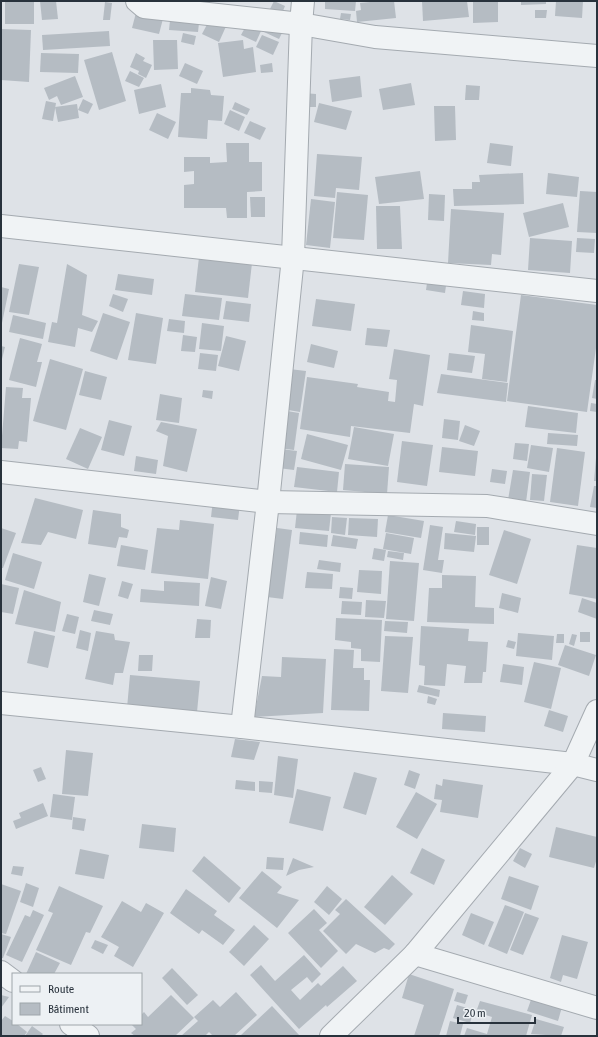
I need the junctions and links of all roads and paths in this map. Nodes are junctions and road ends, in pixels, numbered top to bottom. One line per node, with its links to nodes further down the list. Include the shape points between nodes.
1 (303, 1): 3 (street)
2 (141, 4): 3 (street)
3 (301, 24): 4 (street, via 375,36); 6 (street)
4 (597, 56)
5 (1, 226): 6 (street)
6 (293, 257): 7 (street); 9 (street)
7 (597, 291)
8 (1, 472): 9 (street)
9 (268, 502): 10 (street, via 487,506); 13 (street)
10 (597, 524)
11 (1, 703): 13 (street)
12 (597, 711): 14 (street)
13 (242, 727): 14 (street)
14 (573, 764): 15 (street); 16 (street)
15 (597, 770)
16 (415, 954): 19 (street); 22 (street)
17 (1, 972): 18 (street)
18 (12, 979)
19 (597, 1008)
20 (73, 1025): 21 (street)
21 (88, 1036)
22 (331, 1036)

